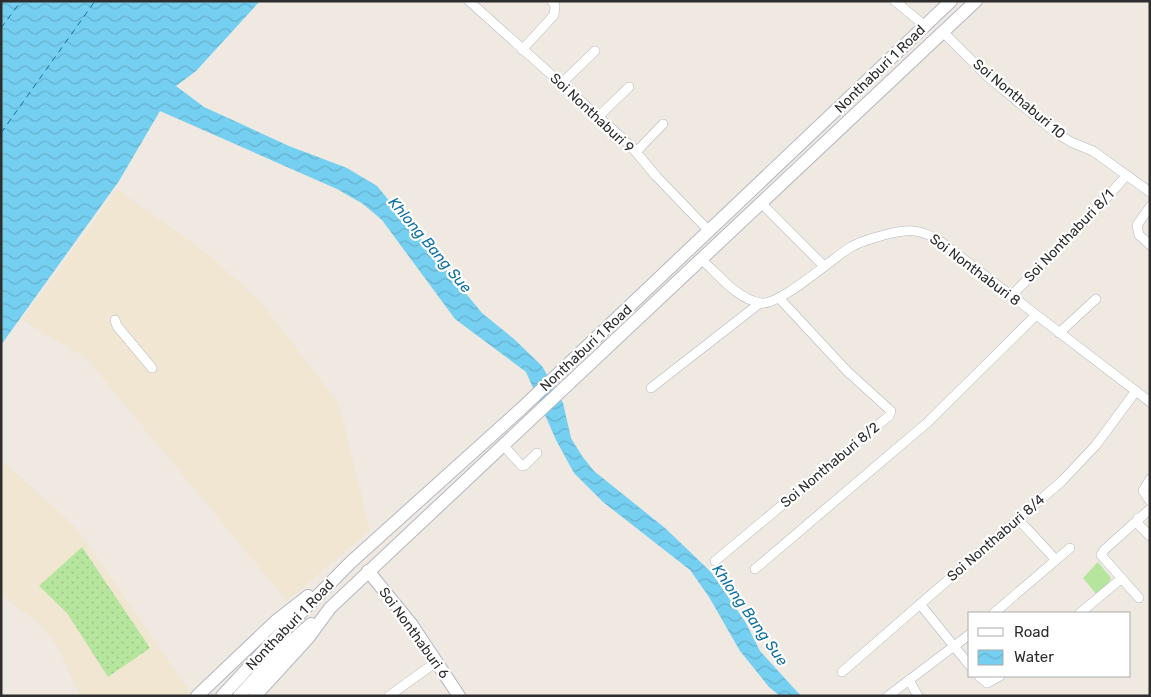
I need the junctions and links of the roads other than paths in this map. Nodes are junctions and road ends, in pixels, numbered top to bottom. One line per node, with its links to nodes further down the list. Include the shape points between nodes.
1 (469, 1): 8 (street, Soi Nonthaburi 9)
2 (552, 1): 8 (street, via 554,15)
3 (895, 1): 6 (street)
4 (951, 1): 6 (main road, Nonthaburi 1 Road)
5 (976, 1): 7 (main road, Nonthaburi 1 Road)
6 (925, 26): 19 (main road, Nonthaburi 1 Road)
7 (943, 32): 15 (street, Soi Nonthaburi 10, via 988,77 1056,133 1093,152); 17 (main road, Nonthaburi 1 Road)
8 (522, 50): 10 (street, Soi Nonthaburi 9)
9 (596, 51): 10 (street)
10 (561, 84): 12 (street, Soi Nonthaburi 9)
11 (629, 87): 12 (street)
12 (598, 117): 14 (street, Soi Nonthaburi 9)
13 (663, 124): 14 (street)
14 (636, 152): 19 (street, Soi Nonthaburi 9)
15 (1126, 176): 16 (street, Soi Nonthaburi 10); 23 (street, Soi Nonthaburi 8/1)
16 (1150, 192)
17 (761, 203): 21 (main road, Nonthaburi 1 Road); 22 (street)
18 (1150, 207): 20 (street, via 1137,225 1139,235)
19 (709, 231): 45 (main road, Nonthaburi 1 Road, via 522,408)
20 (1150, 245)
21 (702, 259): 26 (street, via 738,293); 34 (main road, Nonthaburi 1 Road)
22 (824, 266): 23 (street, Soi Nonthaburi 8, via 853,245 902,231 918,231 940,241); 24 (street, Soi Nonthaburi 8)
23 (1010, 296): 27 (street, Soi Nonthaburi 8)
24 (780, 299): 26 (street, Soi Nonthaburi 8); 44 (street, Soi Nonthaburi 8/2, via 847,371 891,411 889,416)
25 (1096, 299): 29 (street)
26 (760, 303): 31 (street, Soi Nonthaburi 8)
27 (1036, 315): 29 (street, Soi Nonthaburi 8); 46 (street, via 928,422)
28 (115, 320): 30 (street)
29 (1059, 333): 32 (street, Soi Nonthaburi 8)
30 (152, 368)
31 (651, 388)
32 (1136, 391): 33 (street, Soi Nonthaburi 8); 40 (street, Soi Nonthaburi 8/4, via 1096,445)
33 (1150, 402)
34 (503, 444): 35 (street, via 522,466); 47 (main road, Nonthaburi 1 Road)
35 (537, 453)
36 (1148, 481): 37 (street, via 1143,491)
37 (1150, 501)
38 (1150, 508): 39 (street)
39 (1138, 518): 41 (street, via 1139,525); 48 (street, via 1101,555)
40 (1019, 520): 43 (street); 50 (street, Soi Nonthaburi 8/4)
41 (1150, 536)
42 (1070, 548): 43 (street)
43 (1056, 560): 52 (street)
44 (715, 561)
45 (351, 562): 62 (main road, via 276,621); 63 (main road, Nonthaburi 1 Road)
46 (755, 569)
47 (368, 571): 51 (main road, Nonthaburi 1 Road); 56 (main road, Soi Nonthaburi 6, via 412,625)
48 (1122, 578): 49 (street); 53 (street)
49 (1140, 598)
50 (920, 604): 55 (street); 58 (street, Soi Nonthaburi 8/4)
51 (330, 608): 64 (main road, via 281,651); 65 (main road, Nonthaburi 1 Road, via 308,638)
52 (995, 612)
53 (1081, 612)
54 (968, 636): 55 (street)
55 (954, 647): 57 (street); 61 (street)
56 (436, 662): 66 (street); 67 (main road, Soi Nonthaburi 6)
57 (968, 664)
58 (842, 672)
59 (980, 677): 60 (street, via 987,682)
60 (998, 677)
61 (910, 680): 68 (street); 69 (street)
62 (197, 696)
63 (222, 696)
64 (239, 696)
65 (255, 696)
66 (389, 696)
67 (459, 696)
68 (888, 696)
69 (918, 696)

